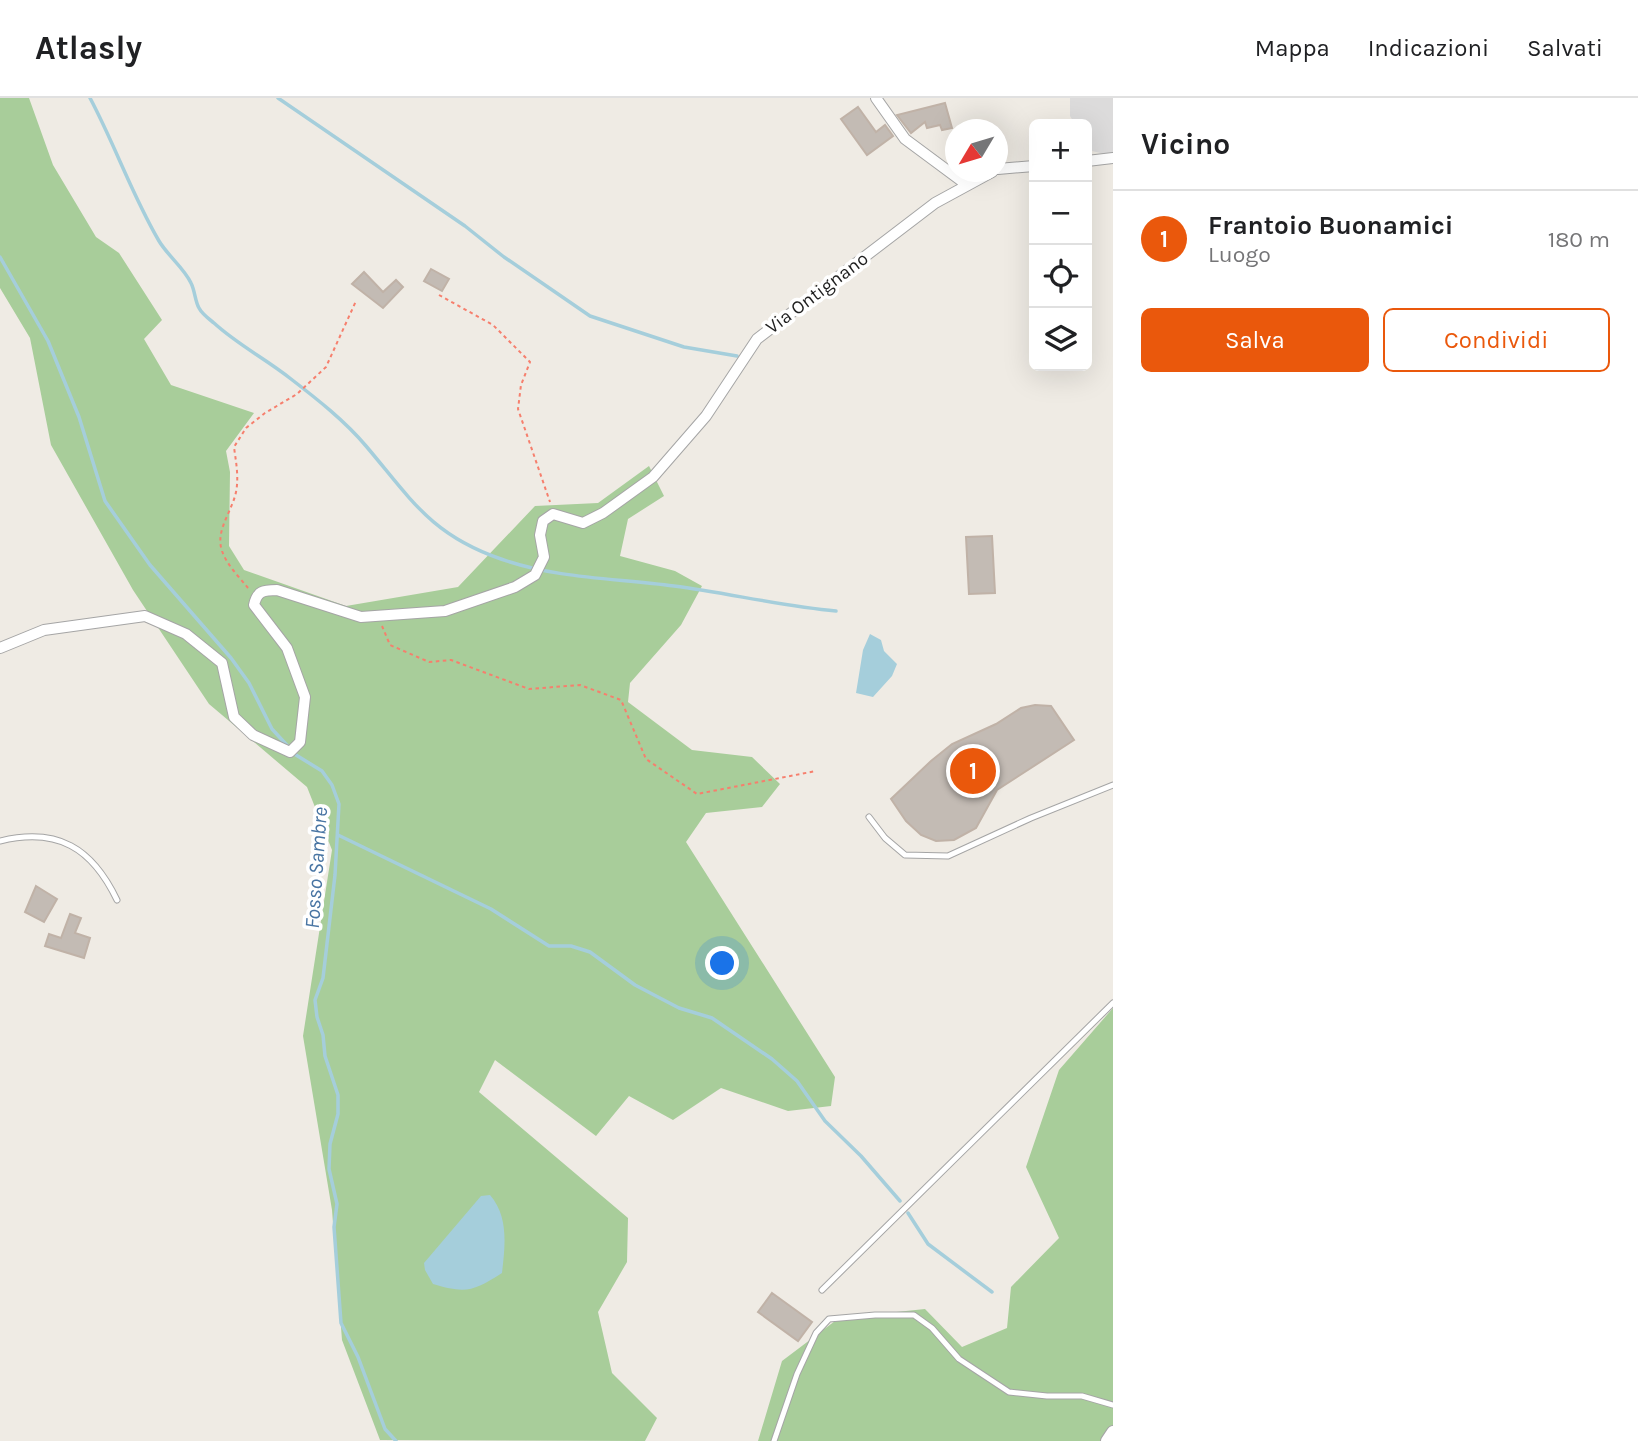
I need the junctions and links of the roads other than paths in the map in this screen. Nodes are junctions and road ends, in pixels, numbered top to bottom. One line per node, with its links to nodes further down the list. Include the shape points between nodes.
1 (876, 98): 7 (street, via 905,139)
2 (1113, 158): 3 (street)
3 (1092, 160)
4 (1029, 166): 5 (street)
5 (1008, 168)
6 (973, 182): 7 (street, Via Ontignano)
7 (967, 185): 8 (street, Via Ontignano, via 935,203 757,339 706,416 653,477 583,523 553,514 542,521 544,557 535,575 515,587 445,611 361,617 277,590 263,590 254,605 286,648 305,697 300,742 290,752 253,735 234,717 222,663 186,634 145,616 44,630)
8 (0, 648)
9 (1113, 785): 10 (lane, via 948,856 905,855)
10 (869, 817)
11 (0, 841): 12 (lane, via 46,836 83,851 106,876)
12 (117, 900)
13 (1113, 1003): 14 (lane)
14 (822, 1290)
15 (1113, 1405): 17 (lane, via 1082,1396 1009,1392 959,1359 914,1315 840,1318 829,1320 816,1333)
16 (1113, 1432): 18 (street)
17 (774, 1441)
18 (1107, 1441)

